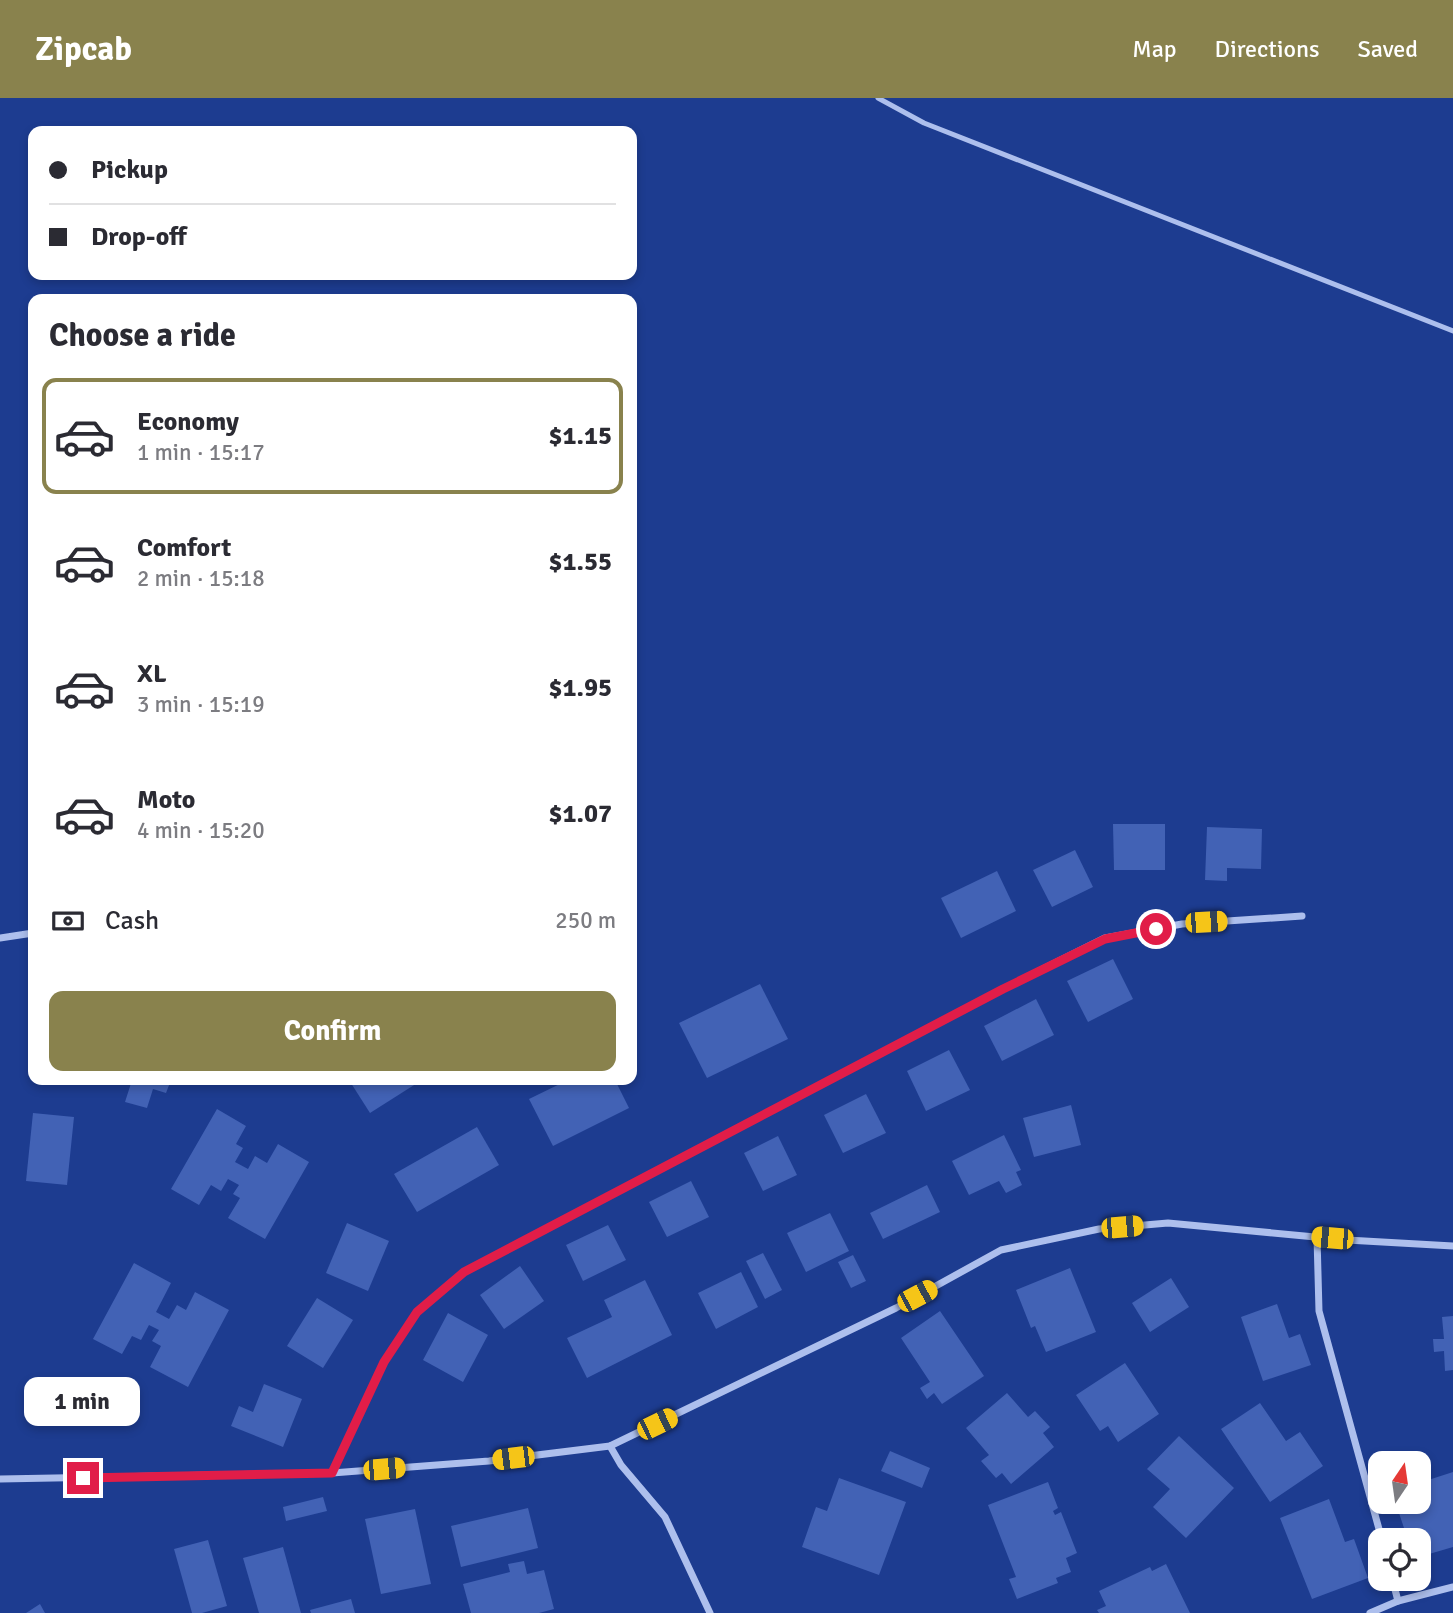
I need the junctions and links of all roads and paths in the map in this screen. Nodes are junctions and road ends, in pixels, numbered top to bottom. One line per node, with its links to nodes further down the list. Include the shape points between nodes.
1 (878, 98): 2 (lane, via 924,123)
2 (1453, 331)
3 (1302, 916): 9 (street, via 1182,924 1105,939 464,1272 417,1312 384,1362)
4 (28, 934): 5 (street)
5 (0, 938)
6 (1317, 1237): 7 (street); 8 (street, via 1168,1223 1099,1229 1001,1250 896,1308); 11 (street, via 1319,1311)
7 (1453, 1247)
8 (610, 1447): 9 (street); 15 (street, via 665,1517)
9 (332, 1473): 10 (street)
10 (0, 1479)
11 (1379, 1528)
12 (1453, 1587): 14 (street)
13 (1395, 1591): 14 (street)
14 (1398, 1601): 16 (street)
15 (710, 1613)
16 (1370, 1613)

